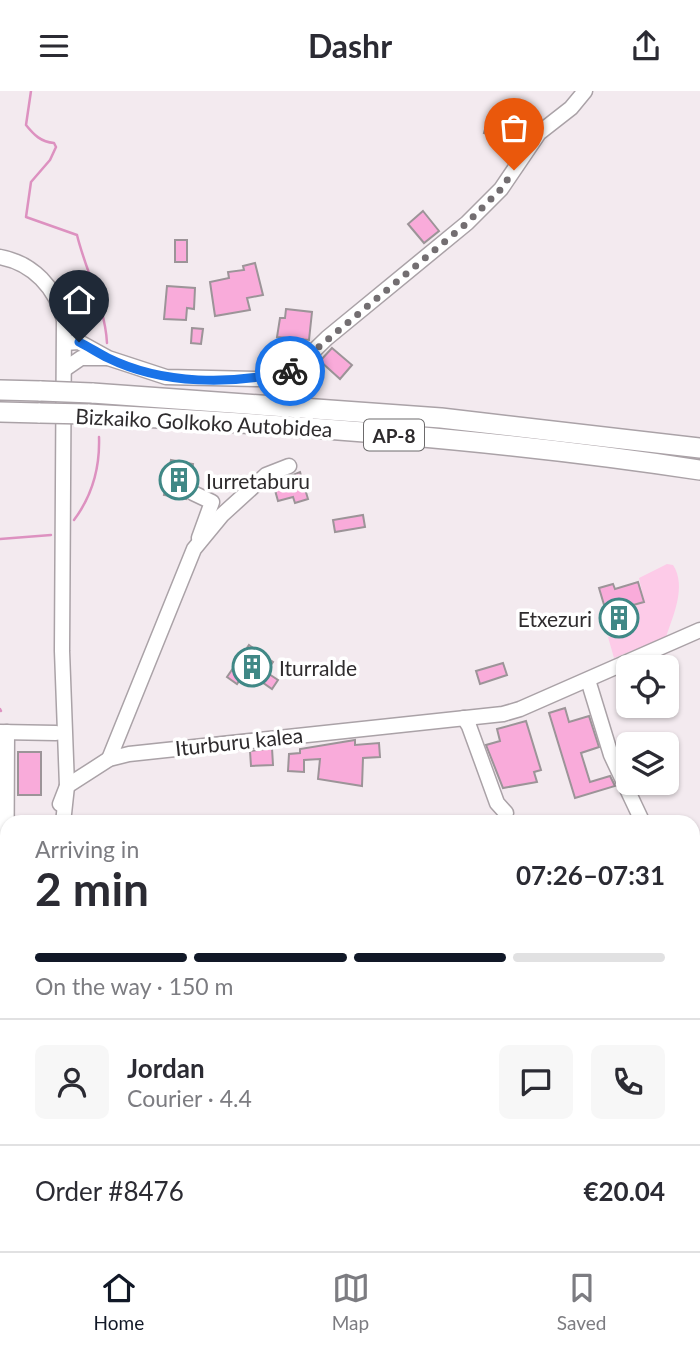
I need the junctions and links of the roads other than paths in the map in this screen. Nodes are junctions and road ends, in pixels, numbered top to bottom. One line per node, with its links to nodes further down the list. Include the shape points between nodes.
1 (585, 91): 5 (street, via 539,133 501,189 467,223 294,370 258,379 197,380 166,377)
2 (0, 257): 3 (street, via 40,277)
3 (61, 306): 4 (street); 5 (street)
4 (65, 345): 5 (street, via 74,341); 6 (street)
5 (89, 352): 6 (street)
6 (65, 369): 15 (street)
7 (0, 390): 9 (highway, Bizkaiko Golkoko Autobidea / AP-8, bridge, via 440,418)
8 (0, 412): 11 (highway, Bizkaiko Golkoko Autobidea / AP-8, bridge, via 453,439)
9 (700, 448)
10 (289, 466): 13 (street, via 266,475 222,515)
11 (700, 470)
12 (193, 493): 13 (street, via 212,502)
13 (194, 549): 21 (street)
14 (700, 630): 16 (street, Iturburu kalea)
15 (62, 651): 17 (street); 20 (street)
16 (588, 680): 18 (street, Iturburu kalea, via 520,709); 27 (street, via 611,755)
17 (64, 683): 20 (street); 22 (street)
18 (464, 718): 21 (street, Iturburu kalea, via 211,743); 24 (street)
19 (3, 732): 20 (street); 25 (street)
20 (56, 733): 22 (street); 26 (street)
21 (110, 759): 23 (street)
22 (66, 771): 23 (street)
23 (66, 786): 26 (street)
24 (506, 813)
25 (4, 815)
26 (62, 815)
27 (639, 815)

